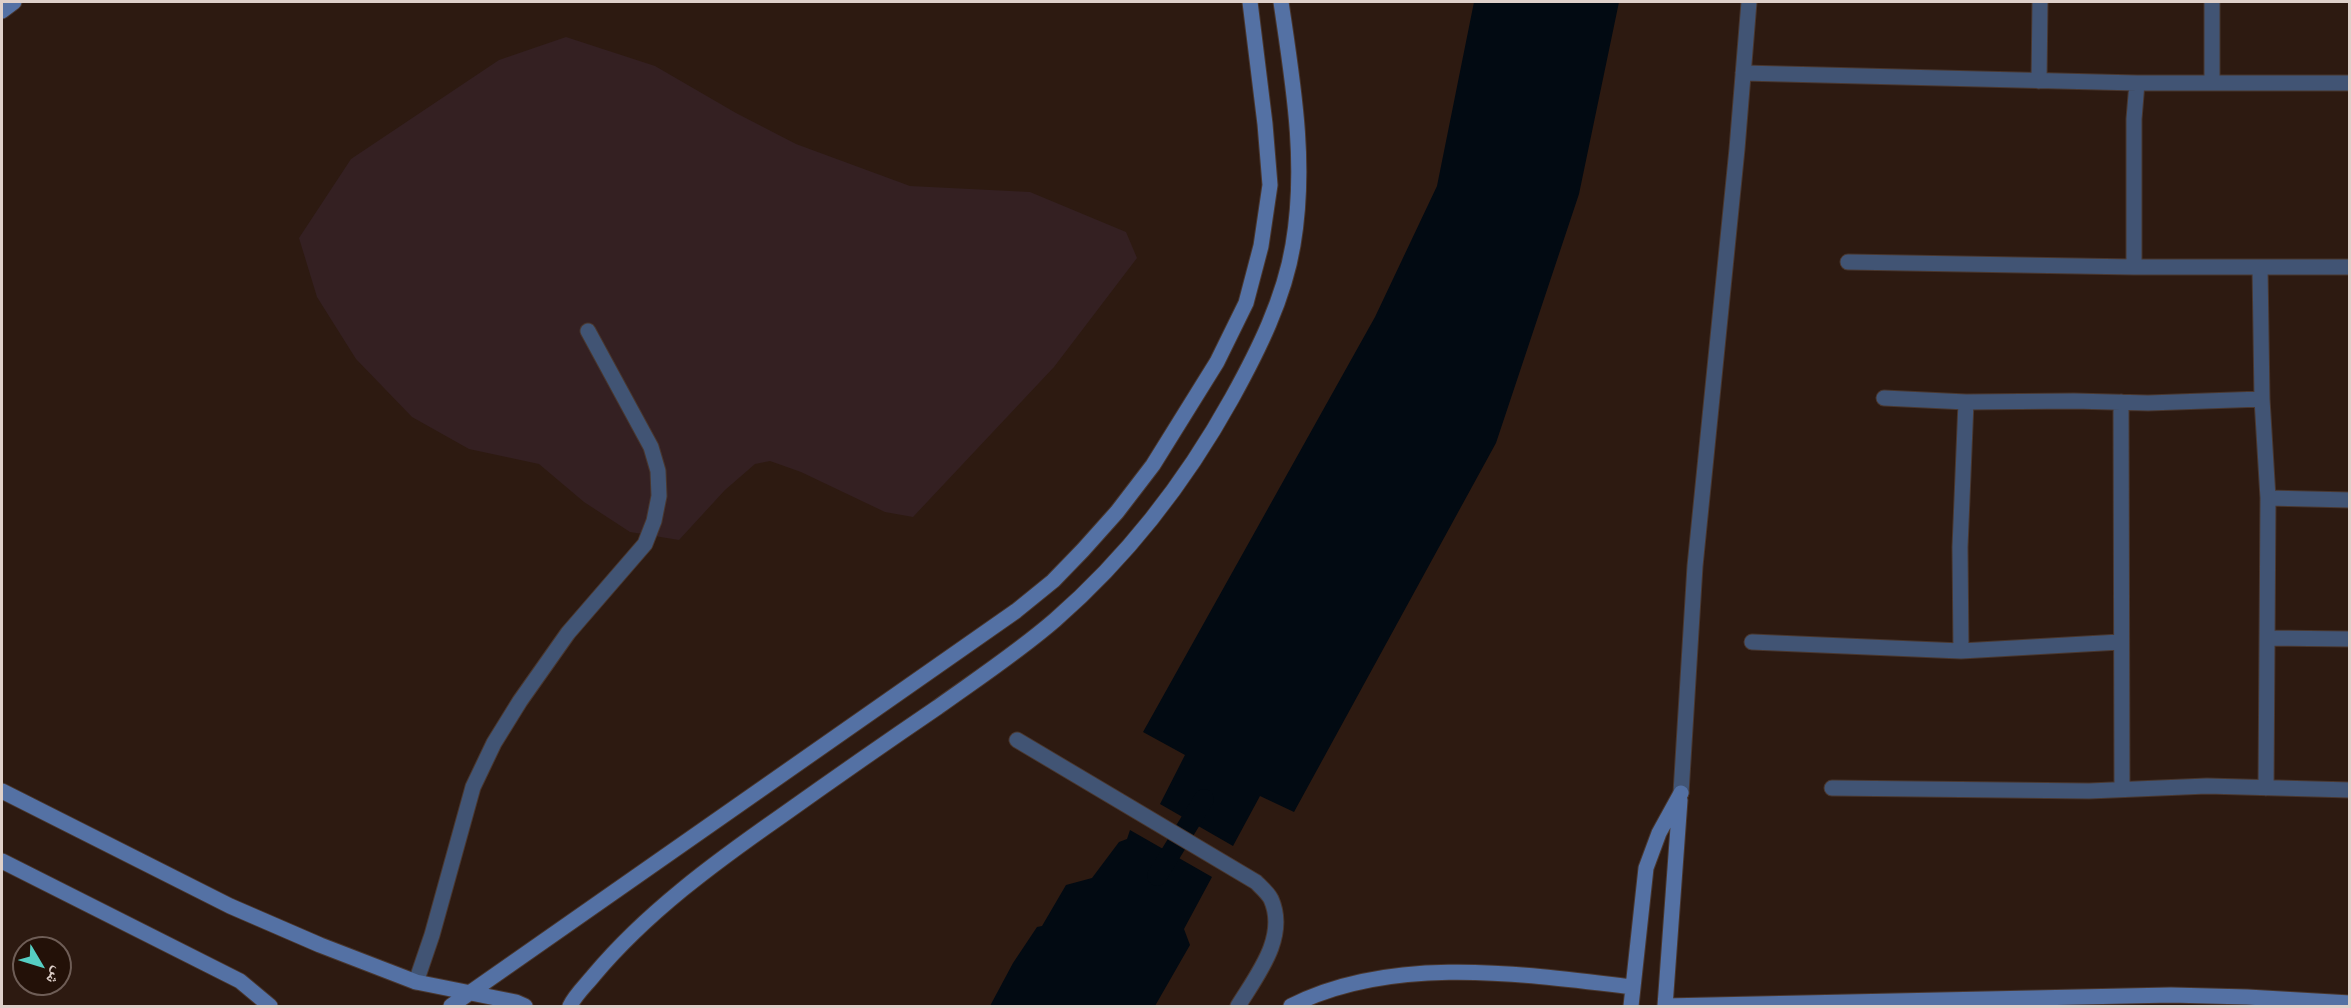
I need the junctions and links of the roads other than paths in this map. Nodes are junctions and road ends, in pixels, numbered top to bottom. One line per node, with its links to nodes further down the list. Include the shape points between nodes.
1 (14, 2): 7 (street)
2 (1250, 2): 39 (street, via 1270,185 1261,246 1246,303 1217,362 1160,456 1117,512 1053,581 1016,611 522,956)
3 (1281, 2): 44 (street, via 1296,105 1300,176 1293,247 1275,308 1251,364 1182,476 1145,528 1054,620 998,664 725,856 642,924)
4 (1749, 2): 8 (street)
5 (2040, 2): 9 (street)
6 (2212, 2): 11 (street)
7 (2, 11)
8 (1743, 73): 9 (street); 35 (street, via 1695,566)
9 (2039, 81): 10 (street)
10 (2137, 83): 11 (street); 14 (street)
11 (2212, 83): 12 (street)
12 (2349, 84)
13 (1848, 262): 14 (street)
14 (2133, 267): 15 (street)
15 (2260, 267): 16 (street); 19 (street)
16 (2349, 267)
17 (588, 331): 37 (street, via 651,447 658,471 654,521 645,544 568,633 494,743 473,787)
18 (1884, 398): 20 (street)
19 (2262, 399): 21 (street); 22 (street)
20 (1966, 402): 21 (street); 28 (street, via 1960,548)
21 (2121, 402): 27 (street)
22 (2268, 498): 23 (street); 24 (street)
23 (2349, 500)
24 (2268, 638): 25 (street); 31 (street)
25 (2349, 639)
26 (1752, 642): 28 (street)
27 (2120, 642): 28 (street); 32 (street)
28 (1961, 651)
29 (1017, 740): 45 (street, via 1234,868 1270,897 1276,916 1275,938)
30 (1832, 788): 32 (street)
31 (2266, 788): 32 (street); 33 (street)
32 (2122, 789)
33 (2349, 790)
34 (2, 791): 37 (street, via 230,906)
35 (1681, 793): 38 (street, via 1659,833 1646,868); 48 (street)
36 (2, 861): 41 (street, via 240,981)
37 (416, 982): 39 (street)
38 (1633, 987): 46 (street, via 1526,976 1412,974 1341,987); 47 (street)
39 (468, 1000): 42 (street); 43 (street, via 499,1000)
40 (2349, 1003): 48 (street, via 2171,995)
41 (270, 1006)
42 (451, 1006)
43 (525, 1006)
44 (570, 1006)
45 (1238, 1006)
46 (1291, 1006)
47 (1631, 1006)
48 (1665, 1006)

